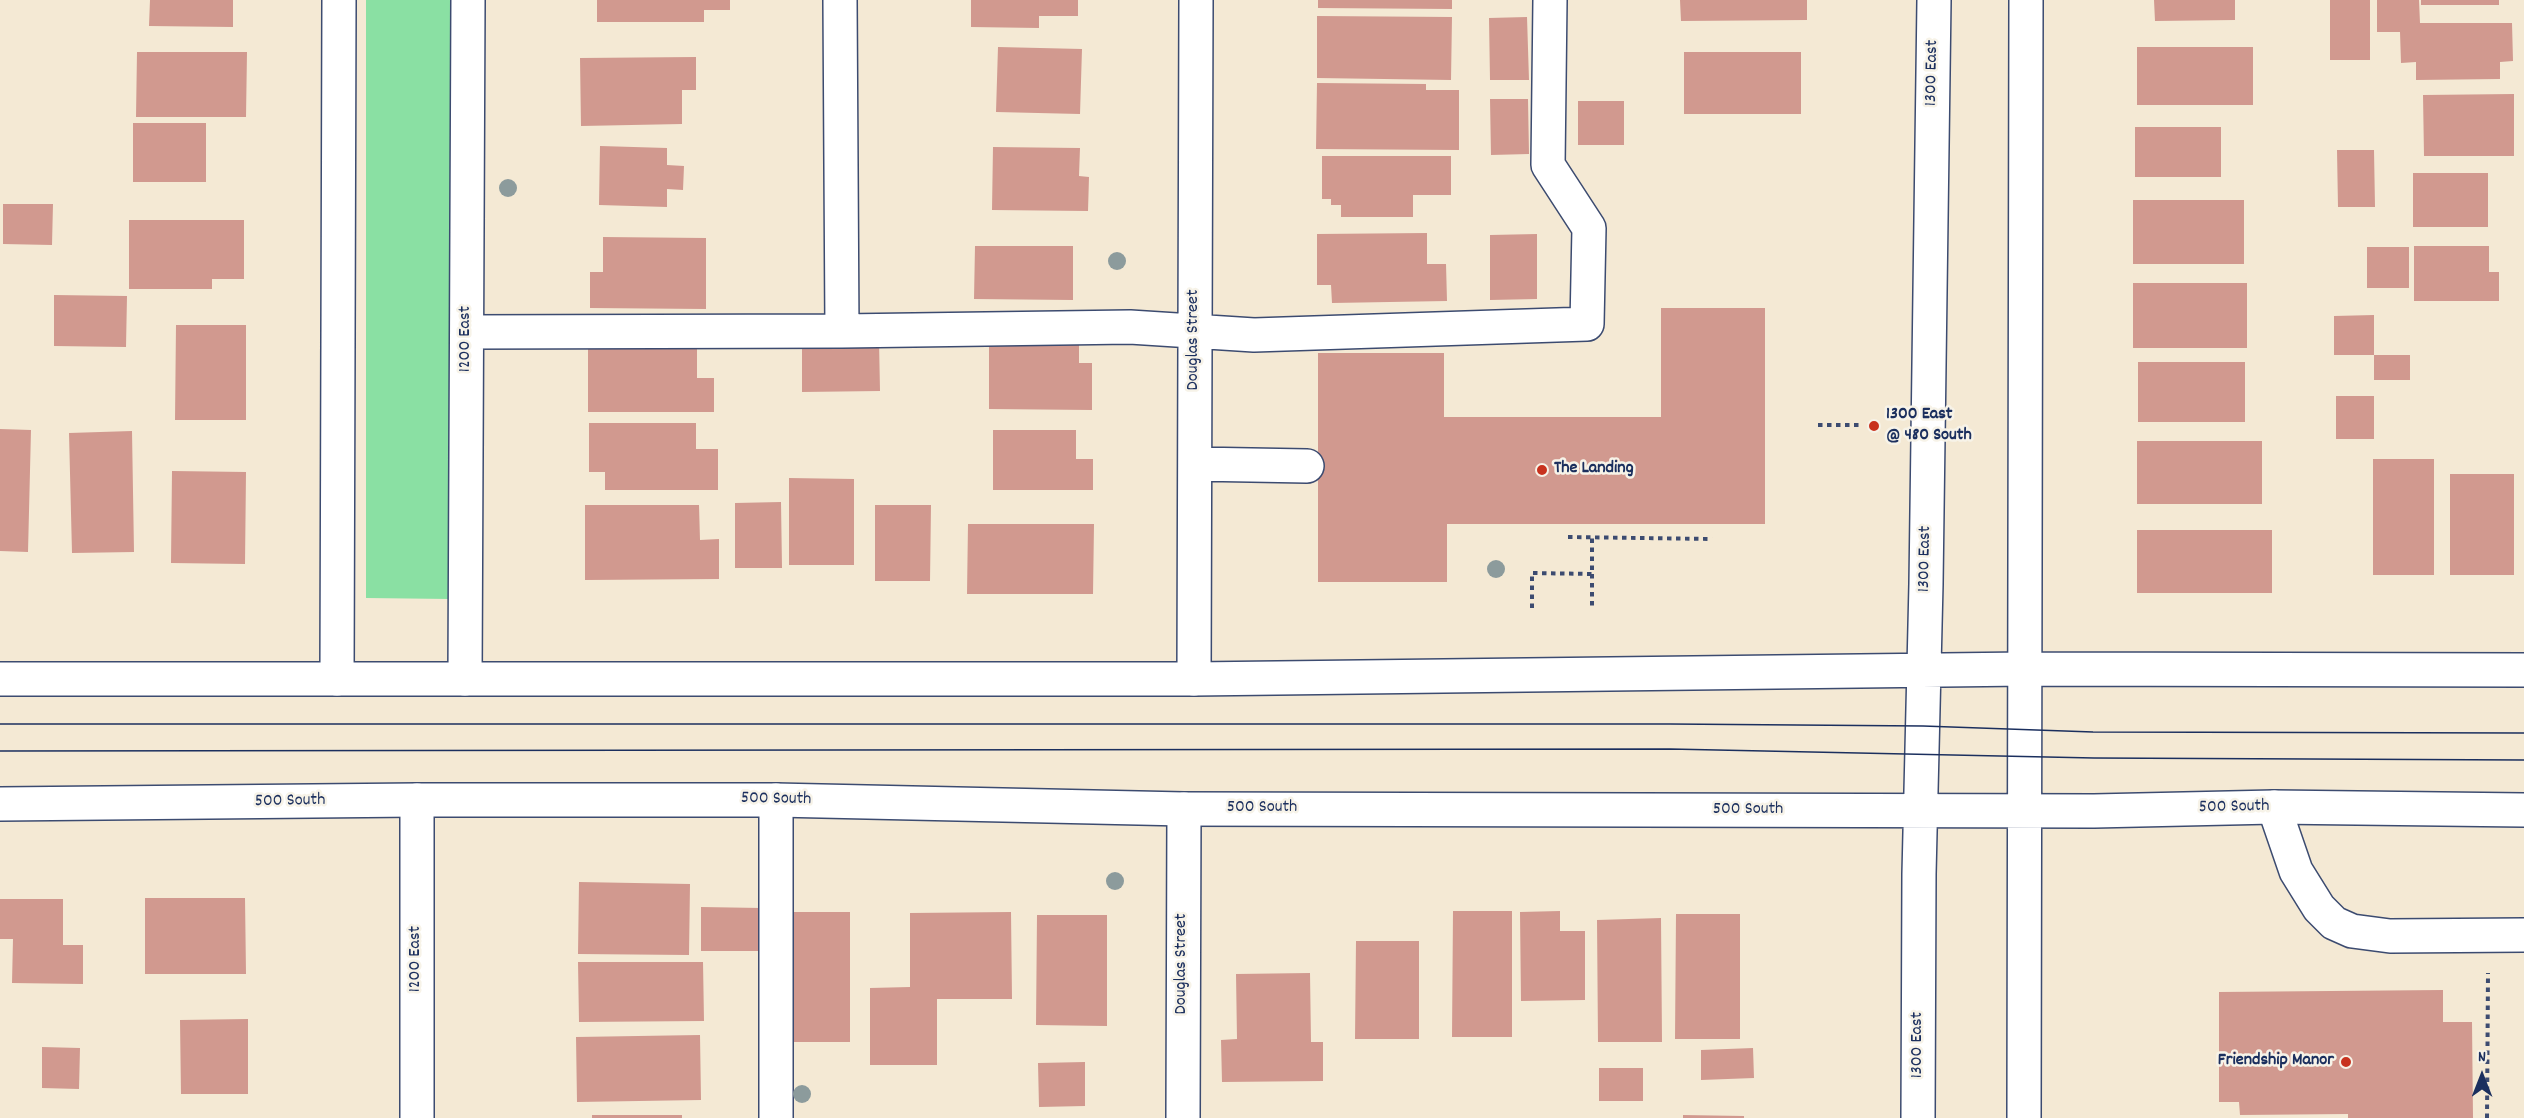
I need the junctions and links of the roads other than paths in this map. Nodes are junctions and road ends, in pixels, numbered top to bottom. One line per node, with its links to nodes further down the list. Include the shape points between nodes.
1 (339, 0): 17 (main road)
2 (468, 0): 10 (main road, 1200 East)
3 (840, 0): 8 (main road)
4 (1196, 0): 9 (main road, Douglas Street)
5 (1550, 0): 9 (main road, via 1548,165 1589,228 1587,324 1254,335)
6 (1934, 0): 15 (main road, 1300 East)
7 (2026, 0): 13 (main road)
8 (842, 331): 9 (main road, via 1130,327); 10 (main road)
9 (1195, 331): 11 (main road, Douglas Street)
10 (467, 332): 18 (main road, 1200 East)
11 (1195, 464): 12 (main road); 19 (main road, Douglas Street)
12 (1307, 466)
13 (2026, 669): 14 (main road); 15 (main road); 27 (main road)
14 (2524, 670)
15 (1924, 671): 19 (main road); 26 (main road, 1300 East)
16 (0, 679): 17 (main road)
17 (337, 679): 18 (main road)
18 (465, 679): 19 (main road)
19 (1194, 679)
20 (417, 800): 21 (main road, 500 South); 22 (main road, 500 South); 29 (main road, 1200 East)
21 (776, 800): 24 (main road, 500 South); 30 (main road)
22 (0, 804)
23 (2274, 807): 25 (main road, 500 South); 27 (main road, 500 South); 28 (main road, via 2296,871 2319,908 2334,923 2352,931 2390,936)
24 (1184, 809): 26 (main road, 500 South); 31 (main road, Douglas Street)
25 (2524, 810)
26 (1920, 811): 27 (main road, 500 South); 32 (main road, 1300 East)
27 (2025, 811): 33 (main road)
28 (2524, 934)
29 (417, 1118)
30 (776, 1118)
31 (1183, 1118)
32 (1918, 1118)
33 (2024, 1118)

